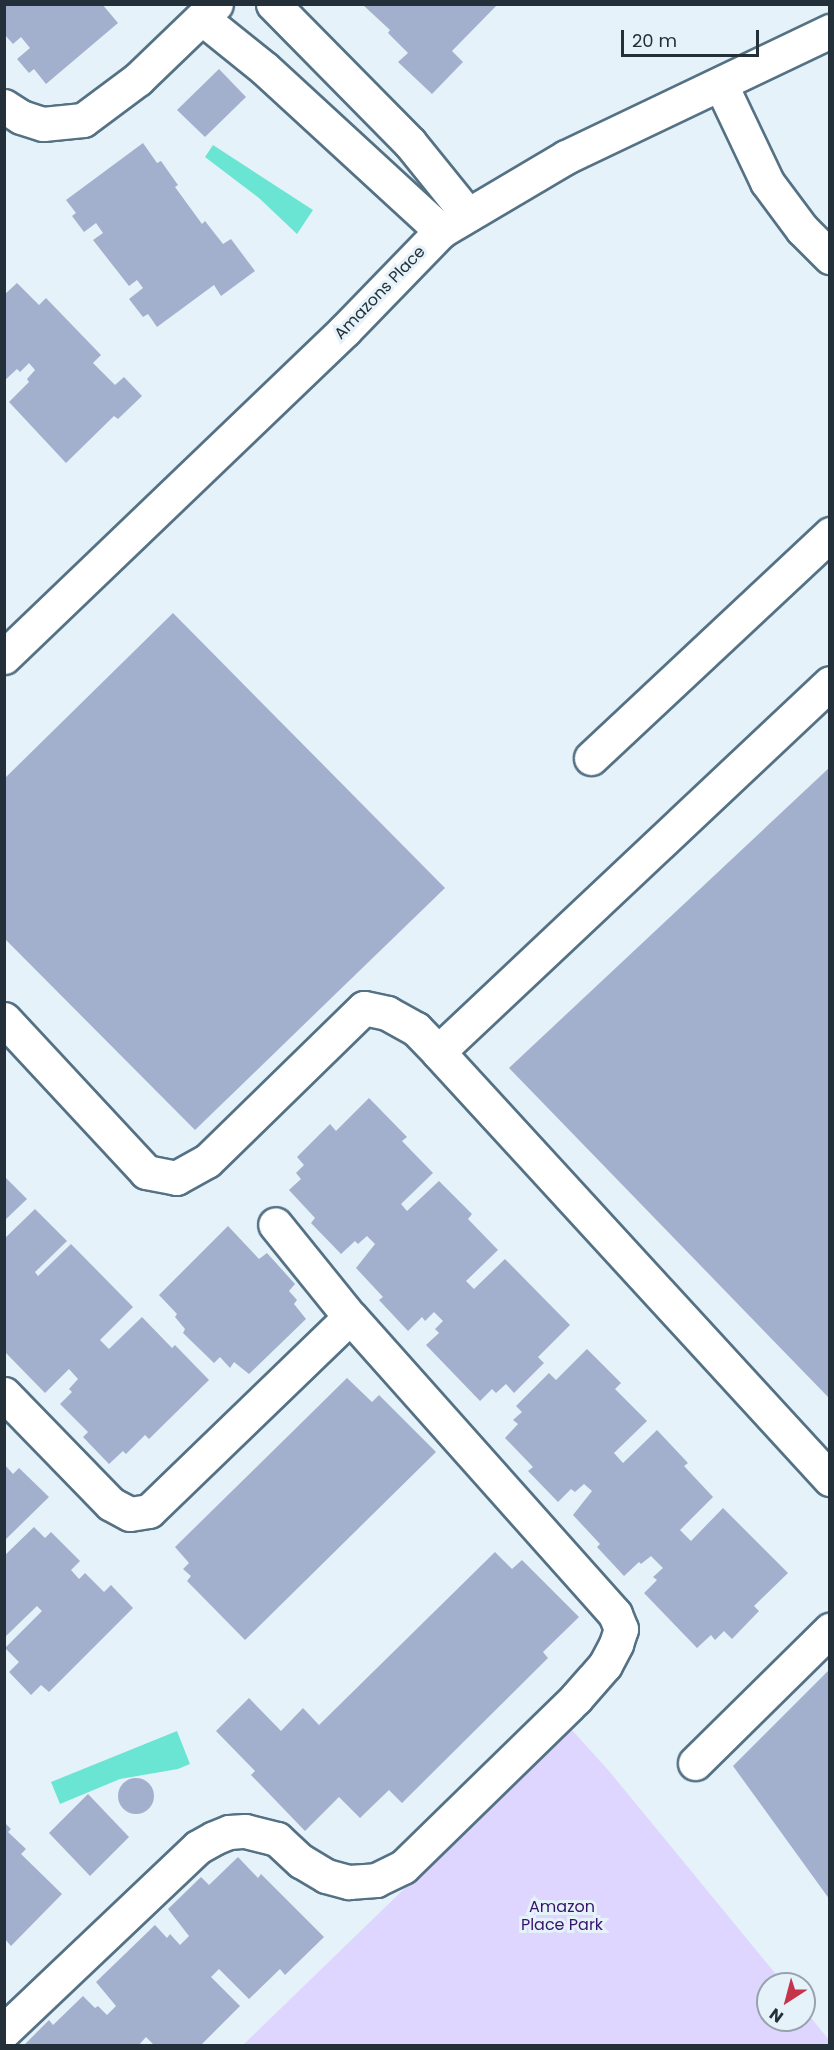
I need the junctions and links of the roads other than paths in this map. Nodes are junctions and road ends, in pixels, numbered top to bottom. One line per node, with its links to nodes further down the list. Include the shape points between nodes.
1 (273, 4): 4 (street)
2 (209, 12): 6 (street); 7 (street, via 138,79 83,120 43,124)
3 (830, 32): 5 (street, Amazons Place)
4 (327, 58): 6 (street, via 308,66 293,82); 8 (street, via 410,143)
5 (721, 85): 8 (street, Amazons Place, via 566,157); 9 (street, via 767,182 802,229)
6 (290, 92): 8 (street)
7 (4, 106)
8 (455, 223): 11 (street, Amazons Place)
9 (830, 257)
10 (830, 534): 13 (street)
11 (4, 657)
12 (830, 682): 15 (street)
13 (591, 758)
14 (4, 1019): 15 (street, via 146,1172 176,1178 207,1161 364,1008 387,1013 416,1029)
15 (438, 1052): 19 (street)
16 (275, 1224): 17 (street)
17 (350, 1317): 18 (street, via 149,1511 130,1514 111,1504); 22 (street, via 615,1614 621,1629 616,1644 605,1665 576,1698 403,1867 376,1880 349,1882 326,1876 268,1836 245,1831 214,1838 189,1855)
18 (4, 1394)
19 (830, 1479)
20 (830, 1630): 21 (street)
21 (696, 1763)
22 (4, 2031)

